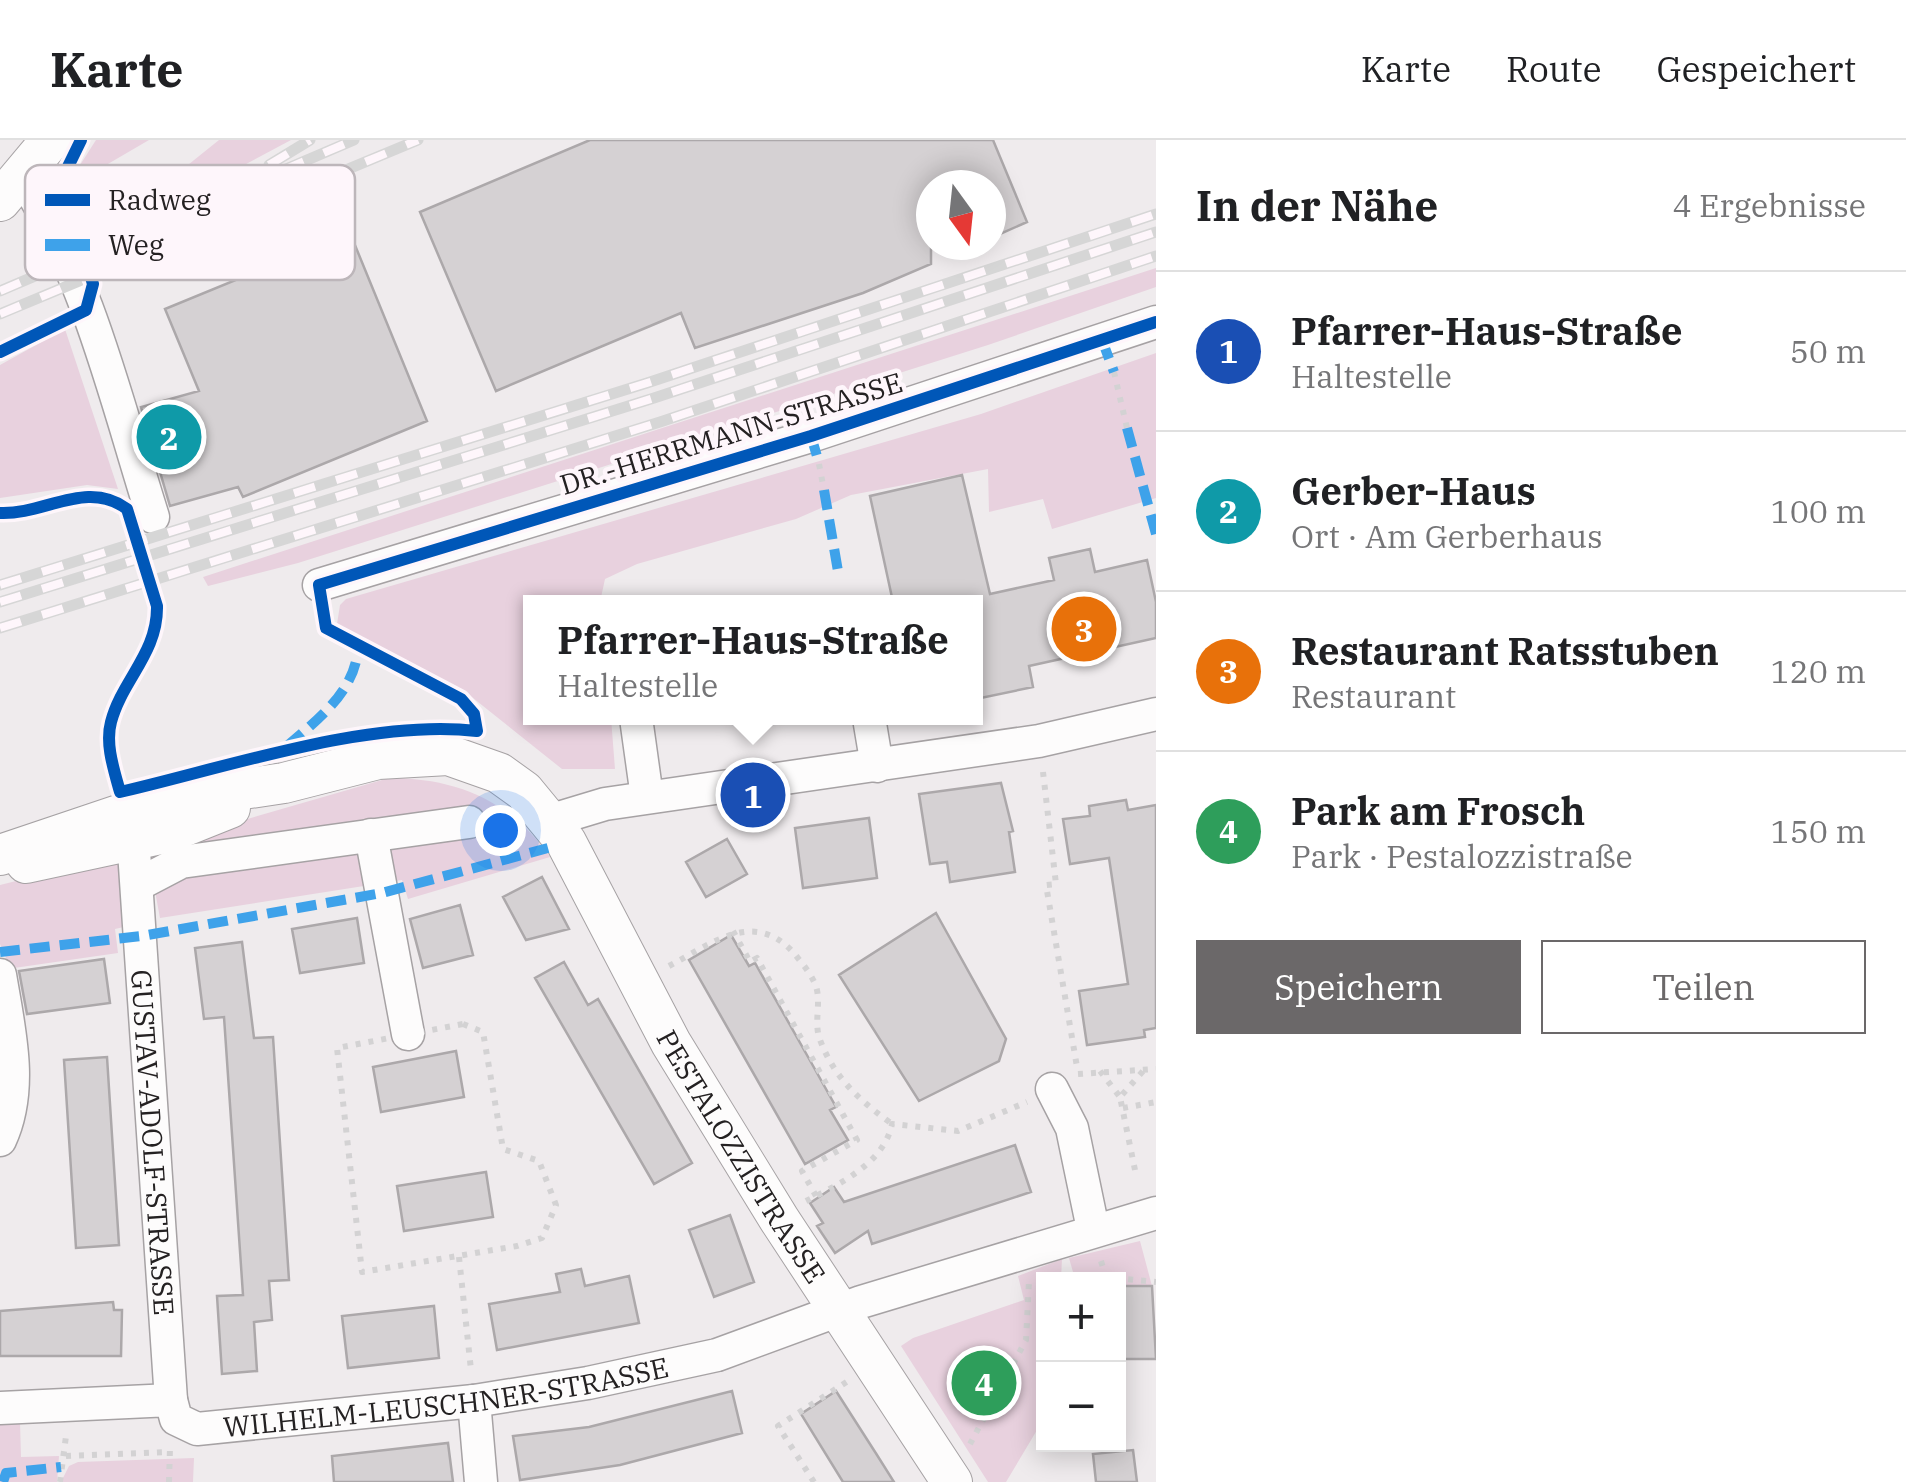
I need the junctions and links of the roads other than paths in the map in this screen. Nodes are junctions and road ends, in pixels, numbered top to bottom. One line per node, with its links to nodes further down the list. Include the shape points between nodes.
1 (51, 140): 2 (main road)
2 (31, 165)
3 (75, 280): 5 (street)
4 (1156, 322): 6 (street, DR.-HERRMANN-STRASSE)
5 (153, 517)
6 (319, 586)
7 (1156, 714): 10 (street, via 1039,741)
8 (637, 725): 12 (street)
9 (870, 725): 10 (street)
10 (878, 766): 12 (street)
11 (284, 783): 13 (main road, via 378,759 448,756 499,773); 17 (main road, via 124,813); 18 (main road, via 170,832 69,857)
12 (647, 798): 13 (street)
13 (552, 820): 26 (main road, PESTALOZZISTRASSE, via 672,1043)
14 (470, 822): 15 (street)
15 (371, 836): 19 (street, via 181,862); 21 (street)
16 (134, 851): 19 (street, GUSTAV-ADOLF-STRASSE)
17 (0, 855)
18 (0, 864)
19 (139, 884): 27 (street, GUSTAV-ADOLF-STRASSE)
20 (0, 975): 23 (street, via 14,1083)
21 (408, 1034)
22 (1065, 1081): 25 (street)
23 (0, 1140)
24 (1156, 1213): 25 (street, WILHELM-LEUSCHNER-STRASSE)
25 (1097, 1240): 26 (street, WILHELM-LEUSCHNER-STRASSE, via 1024,1250)
26 (840, 1310): 28 (street, WILHELM-LEUSCHNER-STRASSE, via 717,1354); 30 (main road, PESTALOZZISTRASSE)
27 (171, 1400): 28 (street, WILHELM-LEUSCHNER-STRASSE, via 176,1420 197,1428); 29 (street)
28 (474, 1401): 31 (street)
29 (0, 1408)
30 (957, 1470)
31 (481, 1482)

